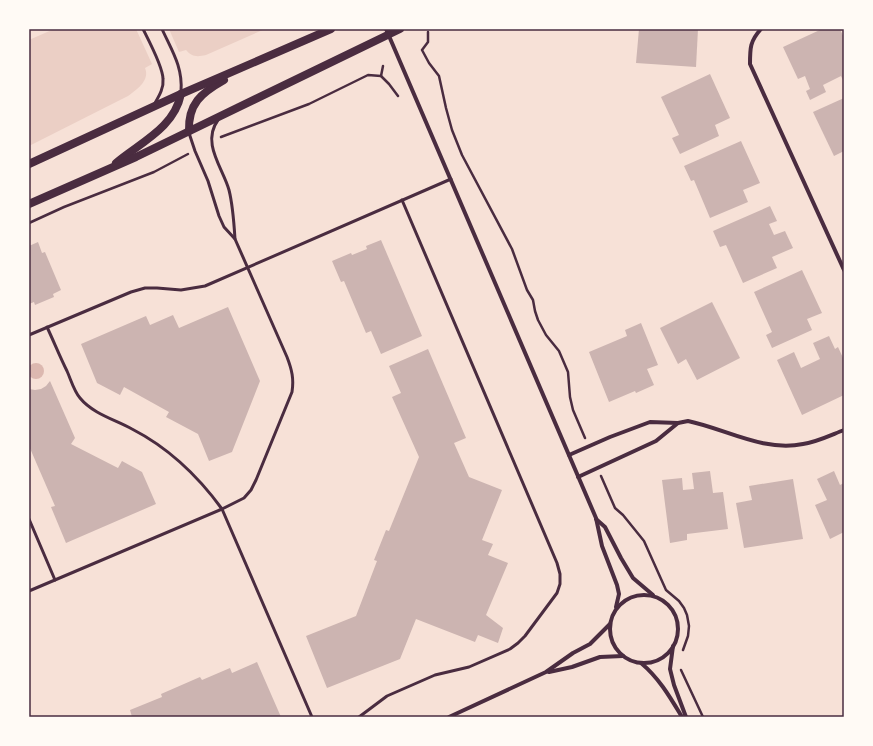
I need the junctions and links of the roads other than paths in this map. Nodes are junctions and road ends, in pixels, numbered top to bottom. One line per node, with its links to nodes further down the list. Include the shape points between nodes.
1 (143, 29): 9 (lane, via 164,79)
2 (162, 29): 8 (lane, via 180,69)
3 (331, 29): 7 (main road)
4 (400, 29): 6 (main road)
5 (761, 29): 19 (street, via 754,37 750,50 750,64)
6 (387, 32): 10 (main road); 14 (street)
7 (263, 58): 8 (main road); 11 (main road, via 205,92 194,104)
8 (181, 94): 9 (main road); 13 (main road, via 168,123)
9 (153, 107): 12 (main road)
10 (221, 116): 11 (main road); 17 (lane, via 212,131 212,142 228,188)
11 (189, 131): 13 (main road); 17 (lane, via 219,216 224,227)
12 (29, 164)
13 (108, 170): 16 (main road)
14 (451, 179): 15 (lane); 24 (street)
15 (402, 200): 18 (lane); 39 (lane, via 557,563 560,584 553,601 525,636 510,649 469,667 436,675 387,696)
16 (29, 204)
17 (235, 239): 18 (lane)
18 (247, 267): 20 (lane, via 193,289 144,288); 26 (lane, via 292,369 294,380 292,392 253,485 244,498)
19 (844, 270)
20 (47, 327): 21 (lane); 26 (lane, via 80,398 92,409 133,429 178,460)
21 (29, 335)
22 (678, 423): 23 (street, via 688,421 763,443 789,446 804,444); 24 (street, via 650,422); 25 (street, via 656,441)
23 (844, 430)
24 (569, 455): 25 (street)
25 (578, 477): 28 (street)
26 (222, 509): 29 (lane); 38 (lane)
27 (29, 518): 29 (lane)
28 (596, 518): 31 (street, via 605,527 633,578); 32 (street, via 602,546 617,585 619,594)
29 (55, 580): 30 (lane)
30 (29, 591)
31 (654, 596): 32 (street, via 638,594); 34 (street, via 668,605 677,619 677,638)
32 (616, 607): 33 (street)
33 (610, 624): 35 (street, via 612,642 616,650); 37 (street, via 590,644)
34 (673, 646): 36 (street, via 659,659); 42 (street, via 670,669)
35 (624, 656): 36 (street); 37 (street, via 600,656 572,667)
36 (641, 663): 41 (street, via 664,688)
37 (546, 672): 40 (street)
38 (312, 717)
39 (359, 717)
40 (448, 717)
41 (682, 717)
42 (686, 717)

